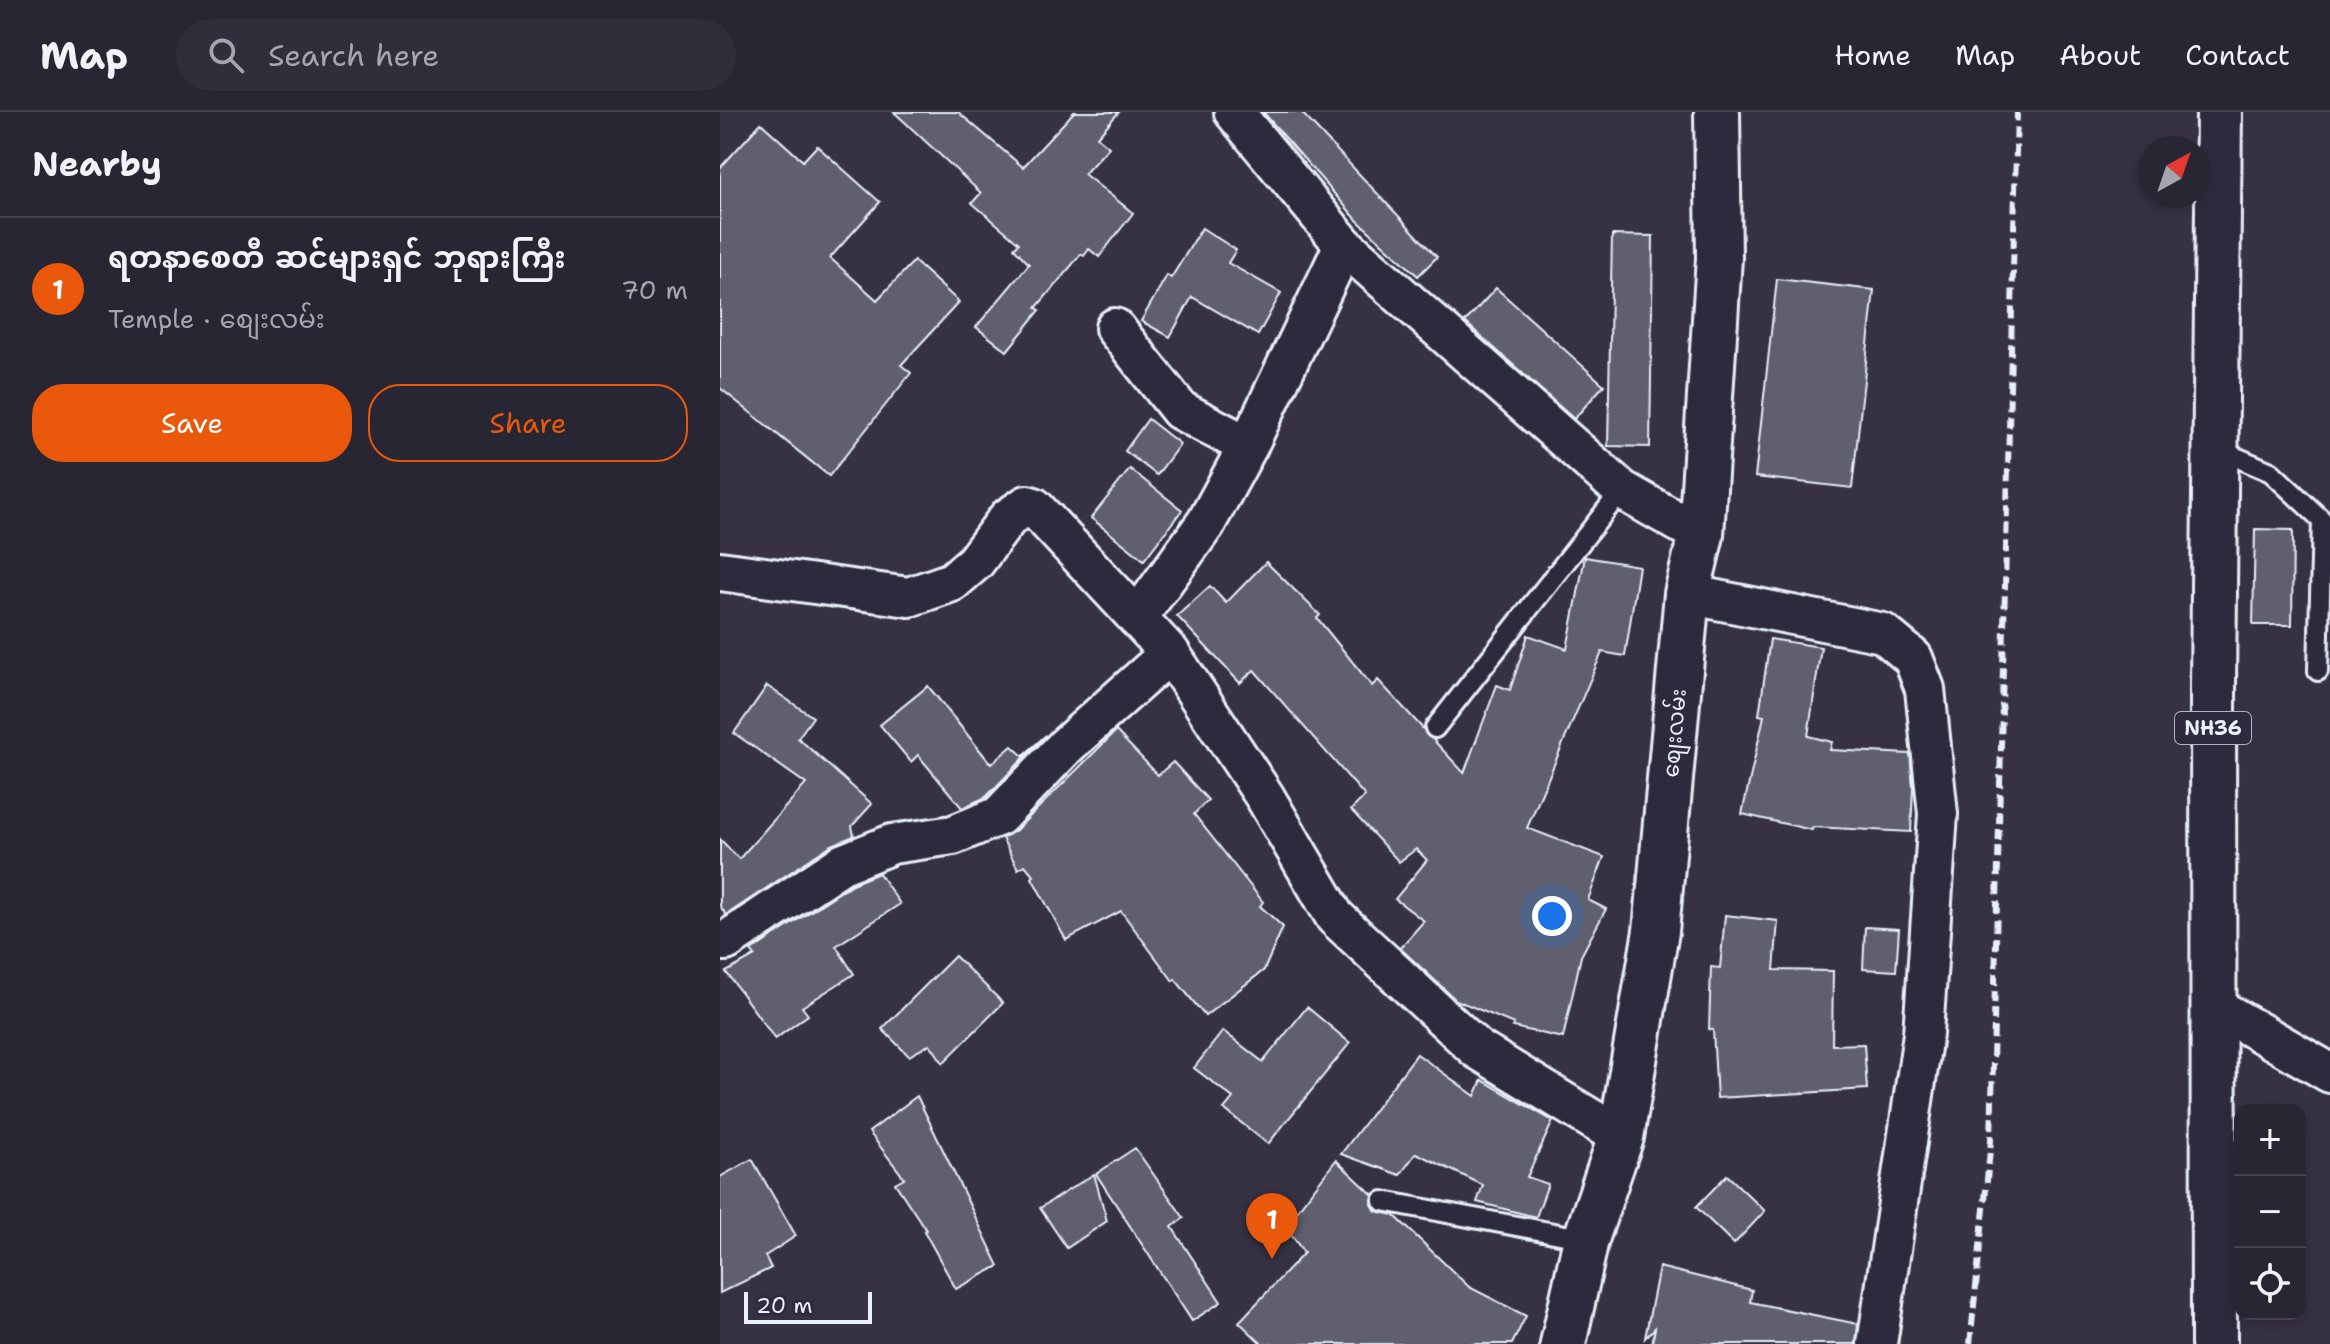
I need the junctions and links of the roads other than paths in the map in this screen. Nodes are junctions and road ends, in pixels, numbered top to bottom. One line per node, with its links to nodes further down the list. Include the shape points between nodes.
1 (1234, 112): 4 (street)
2 (1717, 112): 9 (main road, စျေးလမ်း, via 1719,258)
3 (2219, 112): 7 (main road, NH36)
4 (1344, 245): 6 (street); 8 (street)
5 (1115, 328): 6 (street, via 1180,410)
6 (1248, 446): 12 (street, via 1206,523)
7 (2215, 448): 14 (lane, via 2271,472 2322,520); 17 (main road, NH36)
8 (1622, 490): 9 (street); 15 (lane)
9 (1701, 535): 11 (main road, စျေးလမ်း)
10 (720, 571): 12 (street, via 909,597 952,582 975,562 1008,518 1027,505)
11 (1687, 594): 19 (main road, စျေးလမ်း, via 1656,931); 23 (street, via 1883,633 1913,658 1925,689 1938,814 1924,1018)
12 (1137, 618): 13 (street)
13 (1170, 653): 16 (street, via 1066,746 999,816 953,835 892,844 842,864); 19 (street, via 1265,797 1335,917 1477,1049)
14 (2318, 671)
15 (1435, 728)
16 (720, 941)
17 (2214, 1006): 18 (street); 24 (main road, NH36)
18 (2330, 1073)
19 (1621, 1137): 21 (main road, စျေးလမ်း)
20 (1383, 1201): 21 (lane)
21 (1586, 1239): 22 (main road, စျေးလမ်း)
22 (1563, 1344)
23 (1877, 1344)
24 (2214, 1344)

